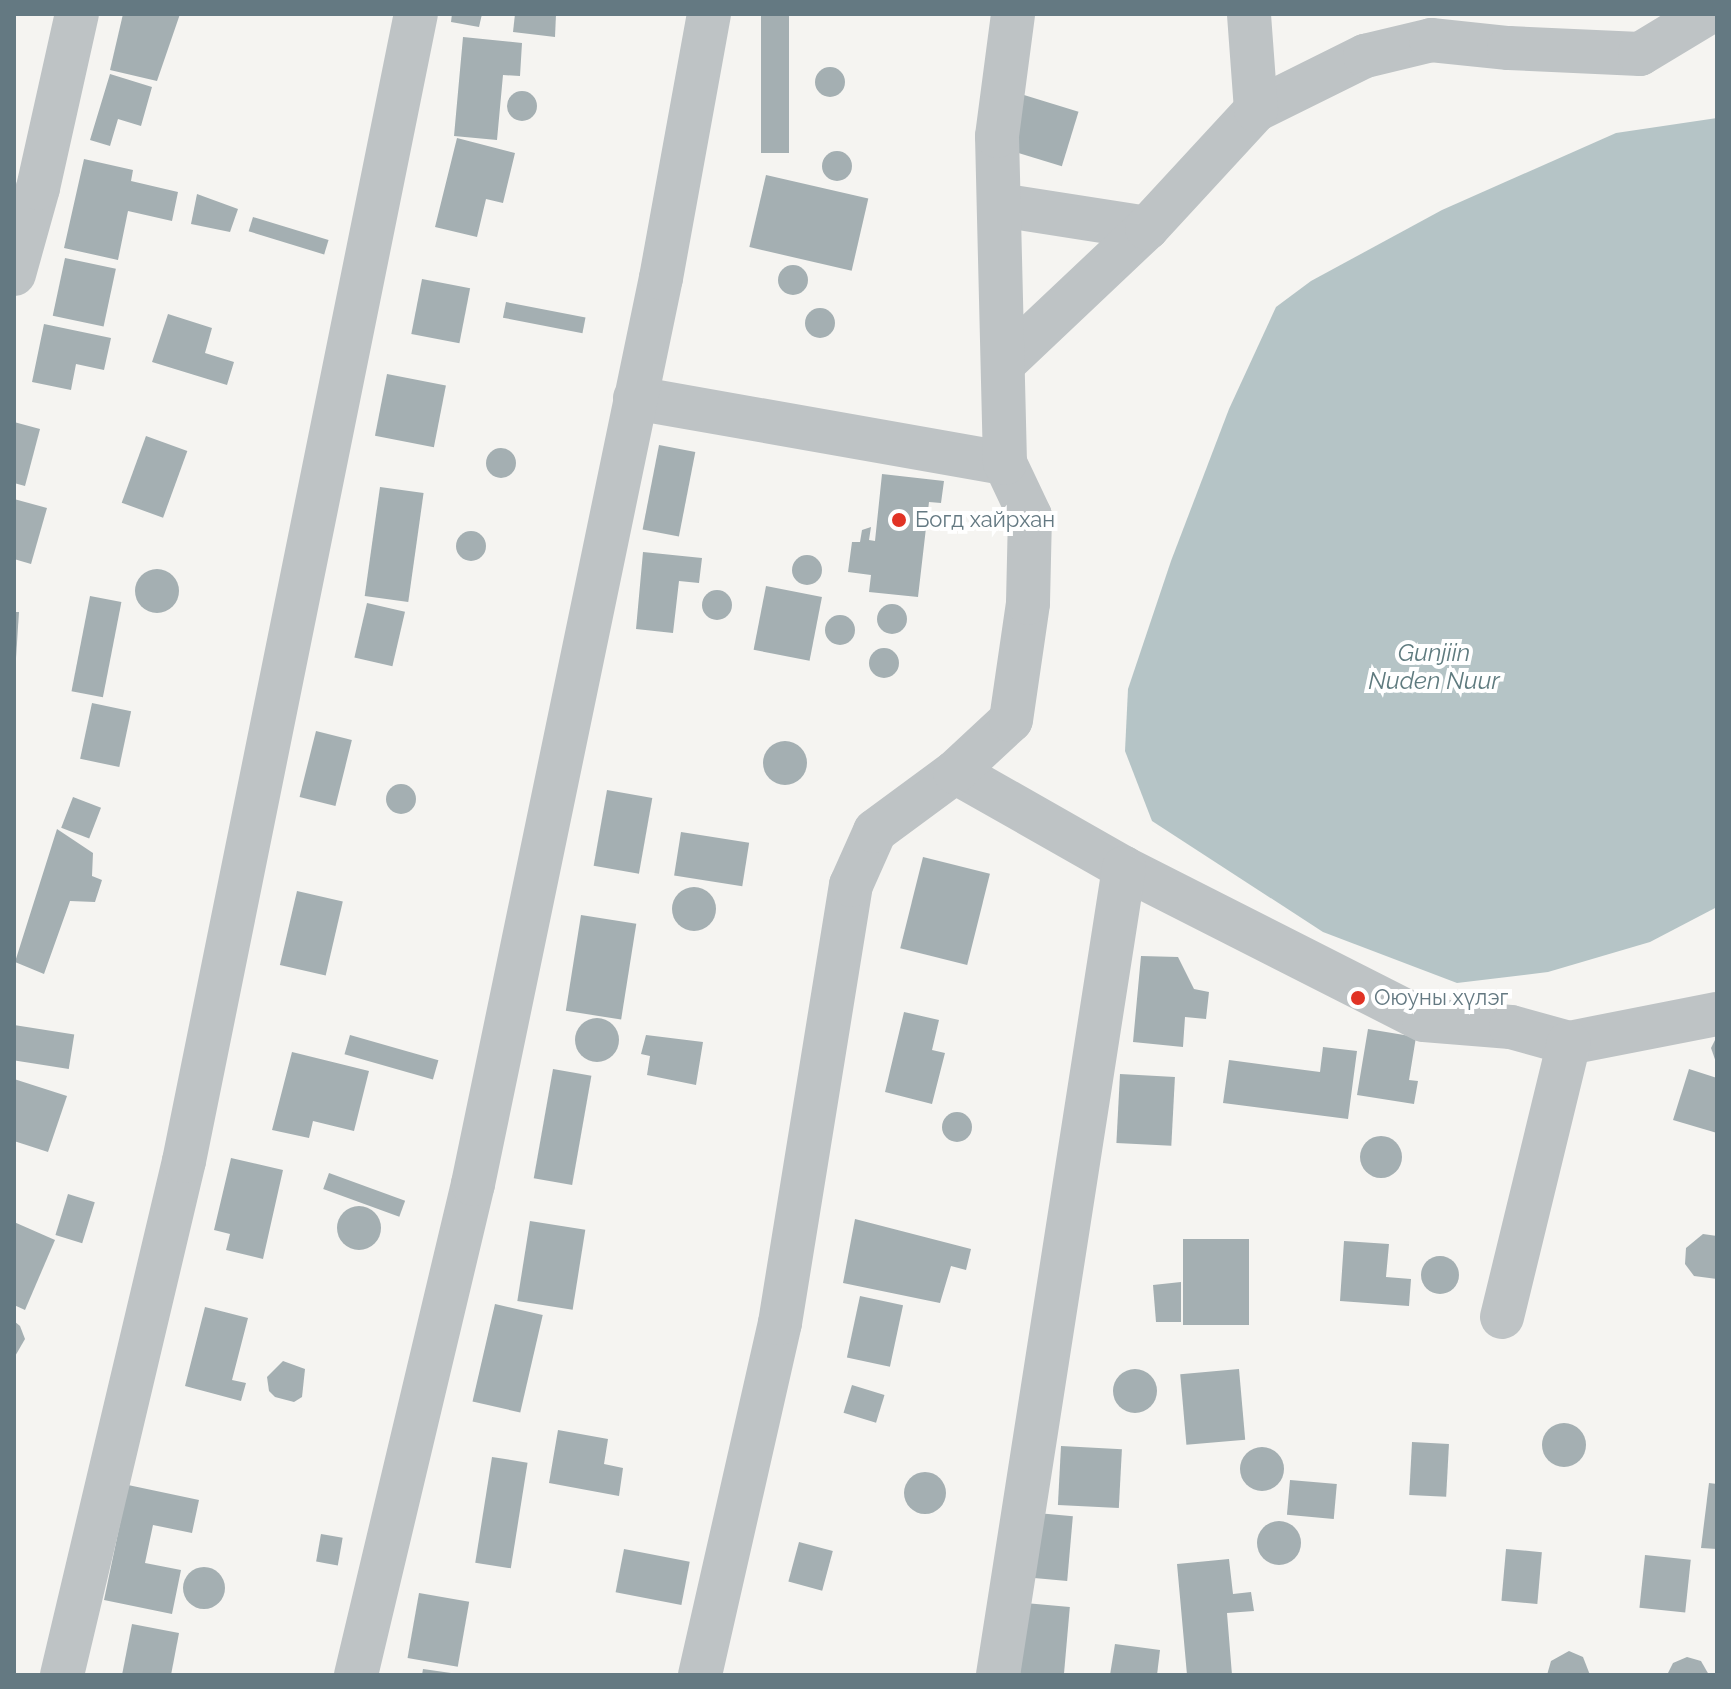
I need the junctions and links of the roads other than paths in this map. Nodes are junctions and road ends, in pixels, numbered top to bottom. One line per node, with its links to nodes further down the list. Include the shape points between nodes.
1 (77, 14): 10 (street)
2 (416, 14): 19 (street, via 184,1161)
3 (709, 14): 12 (street)
4 (1013, 14): 8 (street, via 997,136)
5 (1249, 14): 7 (street)
6 (1706, 14): 7 (street, via 1640,54 1431,40 1365,56)
7 (1256, 110): 9 (street)
8 (1000, 205): 9 (street); 11 (street)
9 (1147, 228): 11 (street)
10 (14, 274)
11 (1004, 363): 13 (street)
12 (635, 398): 13 (street); 20 (street, via 473,1184)
13 (1005, 463): 14 (street, via 1030,516 1028,603 1011,720)
14 (955, 772): 15 (street); 21 (street, via 875,831 851,885 780,1323)
15 (1124, 868): 17 (street, via 1424,1020 1511,1027); 22 (street)
16 (1717, 1014): 17 (street)
17 (1569, 1043): 18 (street)
18 (1502, 1317)
19 (62, 1675)
20 (356, 1675)
21 (700, 1675)
22 (998, 1675)

